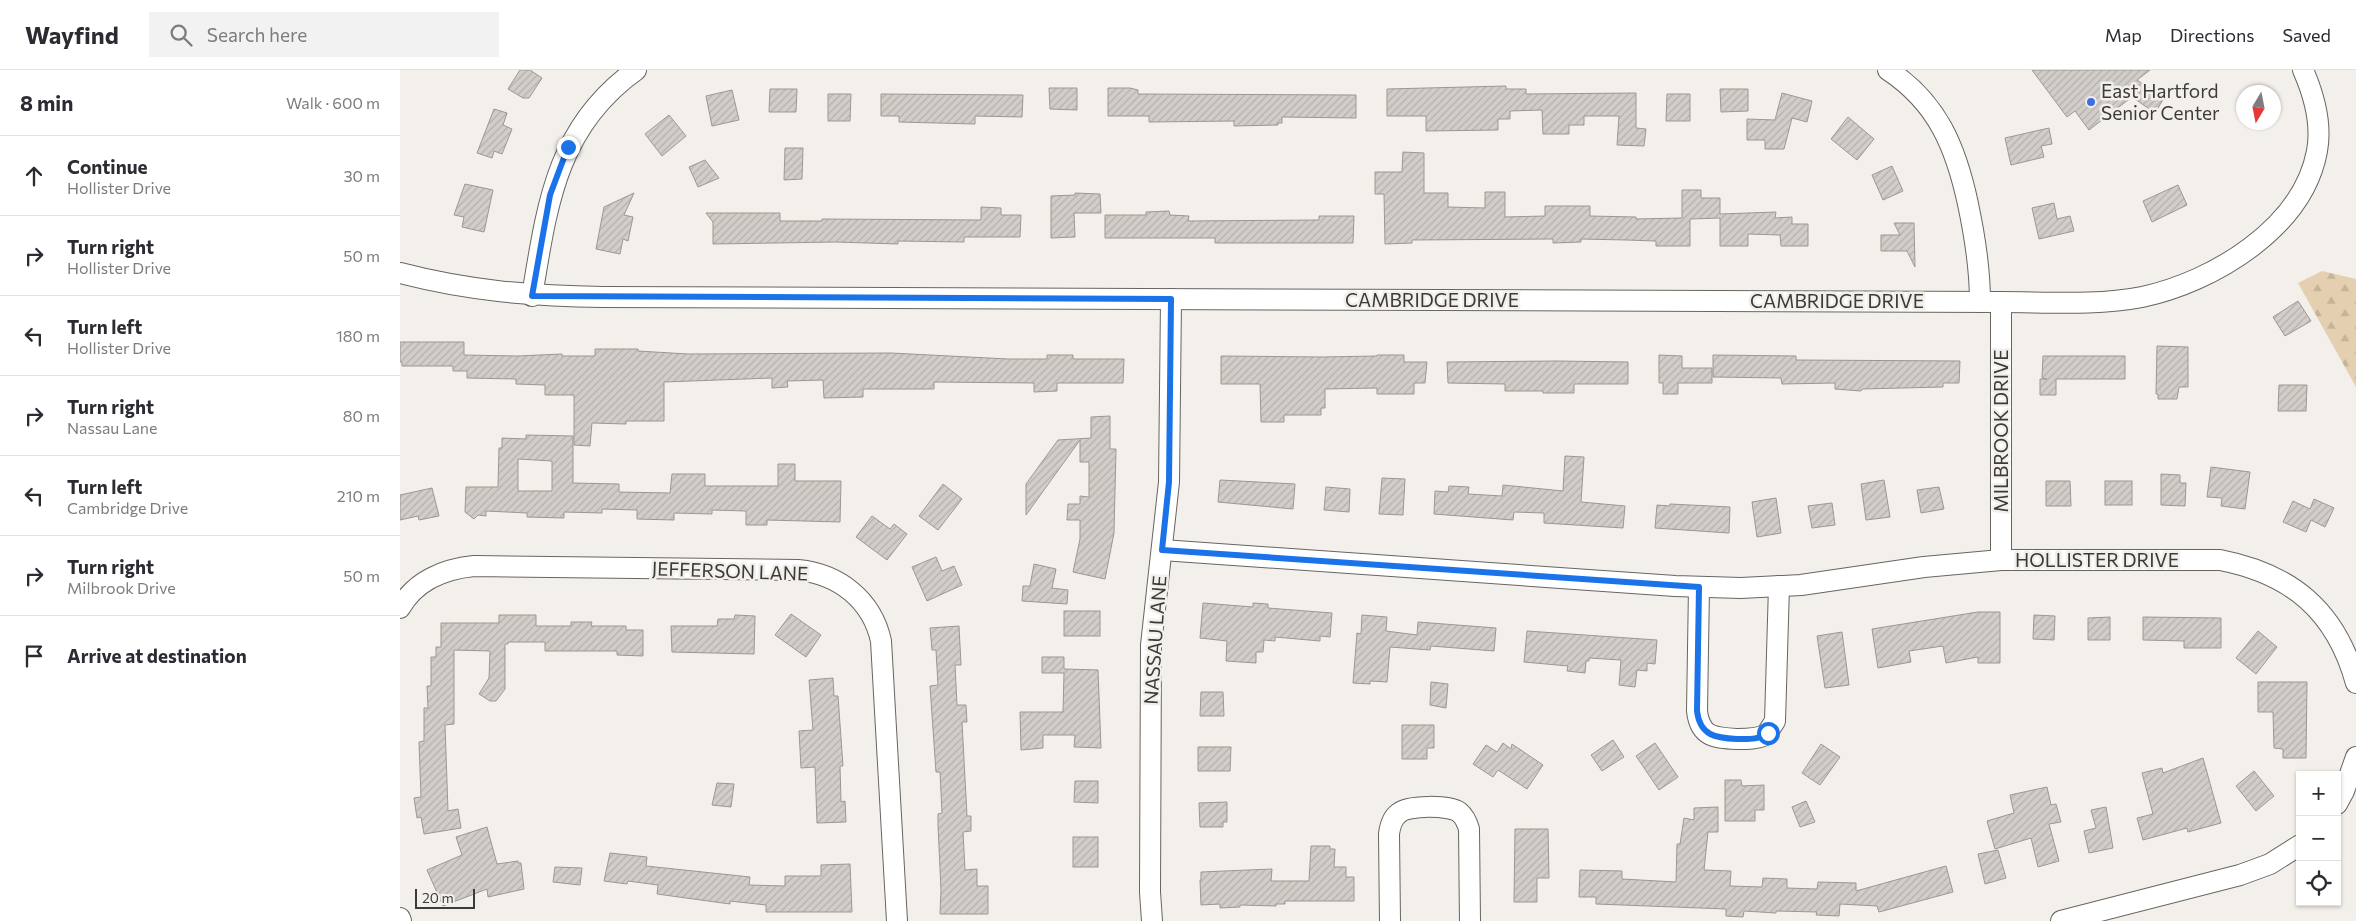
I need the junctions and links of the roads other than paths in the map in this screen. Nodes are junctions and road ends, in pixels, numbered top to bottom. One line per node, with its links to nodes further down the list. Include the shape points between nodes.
1 (636, 70): 5 (street, via 600,102 568,147 550,195)
2 (1888, 70): 7 (street, via 1926,103 1952,146 1962,174 1979,253)
3 (2303, 70): 8 (street, CAMBRIDGE DRIVE, via 2316,107 2317,150 2313,168 2306,186 2291,208 2251,247 2204,275 2142,297 2101,301)
4 (400, 273): 5 (street, CAMBRIDGE DRIVE, via 467,289)
5 (532, 296): 6 (street, CAMBRIDGE DRIVE)
6 (1171, 299): 7 (street, CAMBRIDGE DRIVE); 9 (street, NASSAU LANE, via 1169,482)
7 (1980, 302): 8 (street, CAMBRIDGE DRIVE)
8 (2001, 302): 10 (street, MILBROOK DRIVE)
9 (1162, 550): 12 (street, HOLLISTER DRIVE); 19 (street, NASSAU LANE, via 1151,645)
10 (2001, 560): 11 (street, HOLLISTER DRIVE); 14 (street, HOLLISTER DRIVE, via 2206,559 2254,568 2292,587 2322,614 2340,639)
11 (1779, 586): 12 (street, HOLLISTER DRIVE); 12 (street, via 1775,720 1768,733 1750,739 1712,736 1699,723)
12 (1699, 587)
13 (400, 608): 18 (street, JEFFERSON LANE, via 409,595 434,576 474,566 798,570 821,574 839,582 866,608 881,641)
14 (2356, 683)
15 (2356, 757): 16 (street)
16 (2341, 797)
17 (2296, 848): 22 (street, via 2270,864 2240,876)
18 (897, 921)
19 (1152, 921)
20 (1390, 921): 21 (street, via 1391,824 1408,808 1444,807 1459,812 1469,829)
21 (1470, 921)
22 (2061, 921)

